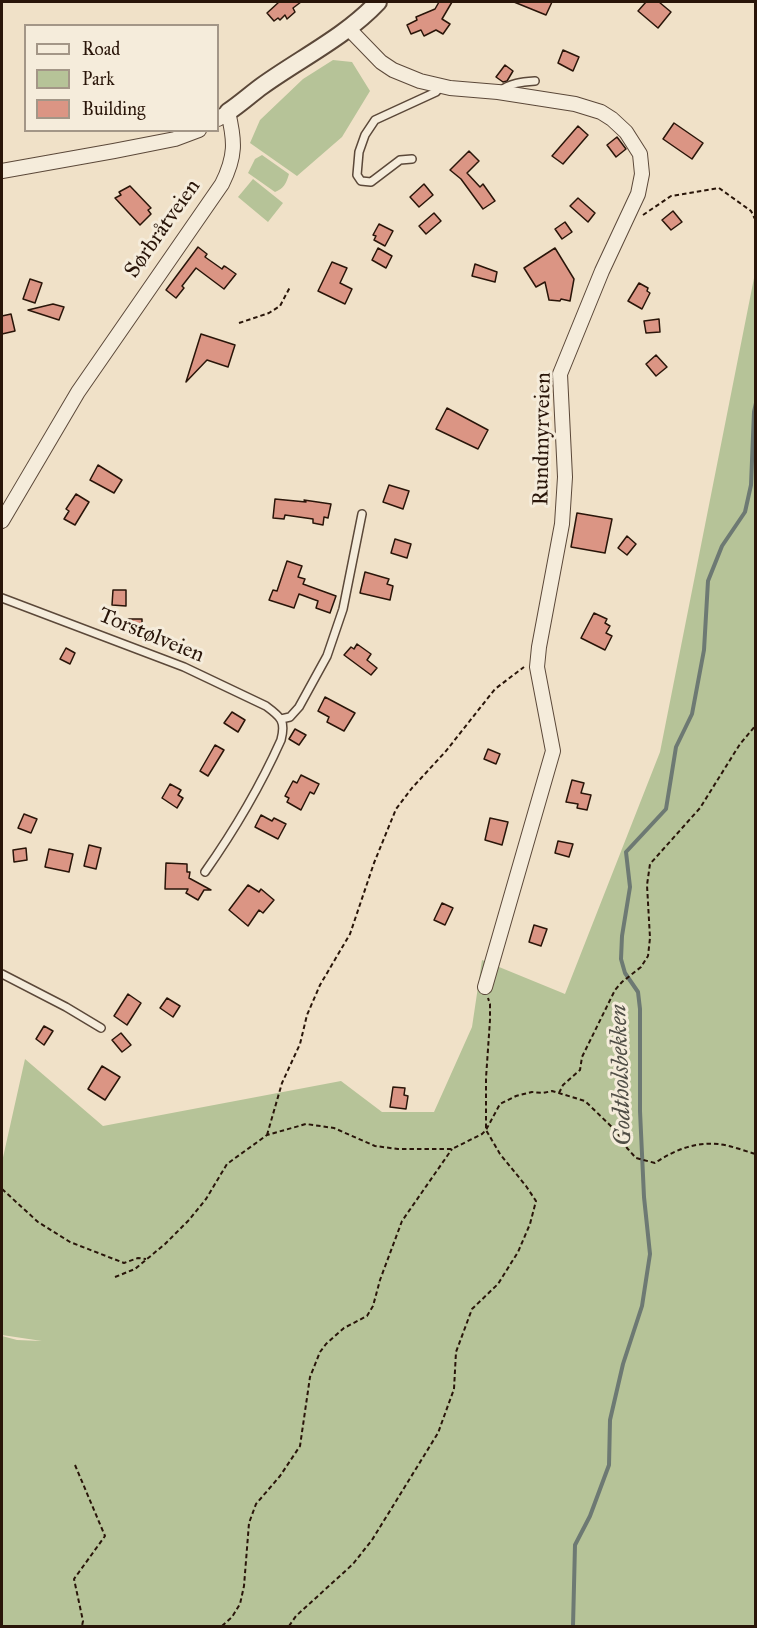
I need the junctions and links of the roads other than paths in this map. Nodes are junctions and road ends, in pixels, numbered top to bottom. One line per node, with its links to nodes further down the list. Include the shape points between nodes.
1 (378, 2): 2 (street, Sørbråtveien)
2 (349, 29): 4 (street, Rundmyrveien, via 393,70); 6 (street, Sørbråtveien)
3 (535, 81): 5 (lane, via 510,85)
4 (441, 86): 5 (street, Rundmyrveien); 8 (lane, via 436,92 375,120 362,144 357,175 361,181 371,182 400,160)
5 (498, 92): 16 (street, Rundmyrveien, via 589,107 612,119 640,154 642,174 638,194 560,374 565,477 562,524 537,667 553,751)
6 (223, 115): 11 (street, Sørbråtveien, via 234,139 228,173 78,392)
7 (194, 132): 9 (street, via 175,139)
8 (412, 159)
9 (2, 171)
10 (362, 514): 13 (lane, via 343,609 327,657 299,707 290,717)
11 (2, 521)
12 (2, 598): 13 (lane, Torstølveien, via 184,667 266,706)
13 (281, 719): 14 (lane, via 281,740 261,783)
14 (205, 872)
15 (2, 974): 17 (lane, via 66,1006)
16 (485, 987)
17 (101, 1029)

